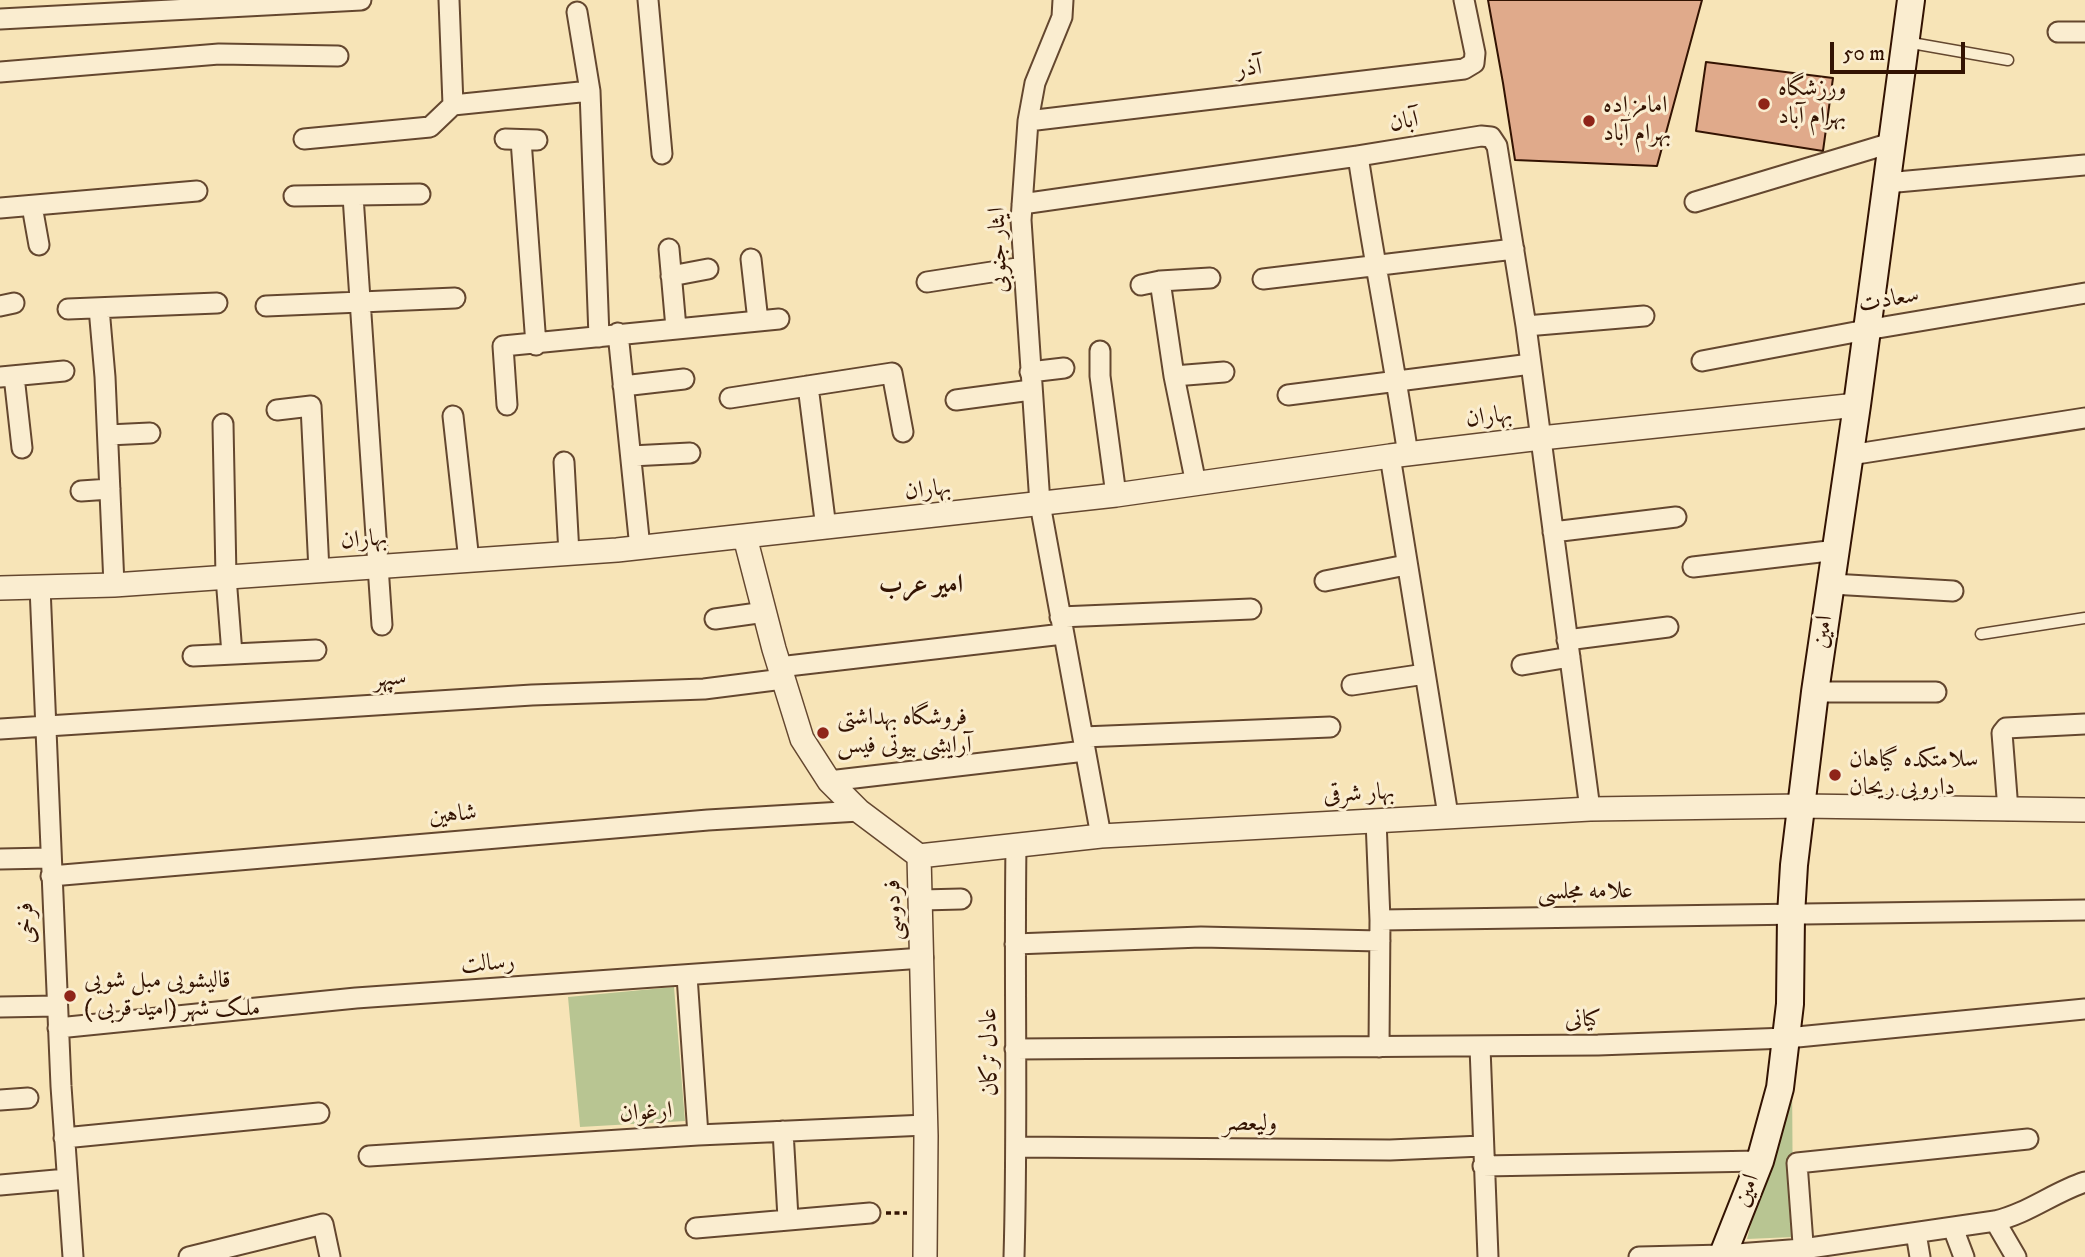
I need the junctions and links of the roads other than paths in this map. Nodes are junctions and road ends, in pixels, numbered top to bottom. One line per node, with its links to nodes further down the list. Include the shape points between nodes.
1 (361, 0): 8 (street)
2 (449, 0): 16 (street)
3 (648, 0): 21 (street)
4 (1063, 0): 17 (street, ایثار جنوبی, via 1062,17 1034,83)
5 (1464, 0): 17 (street, آذر, via 1475,53 1474,63 1464,69)
6 (1911, 0): 11 (main road, امین)
7 (577, 12): 15 (street)
8 (0, 19)
9 (2058, 32): 10 (street)
10 (2085, 32)
11 (1905, 42): 13 (lane); 20 (main road, امین)
12 (338, 56): 14 (street, via 219,54)
13 (2008, 60)
14 (0, 72)
15 (590, 91): 16 (street); 57 (street)
16 (453, 106): 18 (street, via 430,127)
17 (1028, 121): 30 (street, ایثار جنوبی)
18 (304, 139)
19 (521, 140): 58 (street)
20 (1891, 144): 24 (main road, امین); 29 (street)
21 (662, 155)
22 (1358, 156): 30 (street, آبان); 35 (street, آبان, via 1491,137 1497,146); 38 (street)
23 (2085, 165): 24 (street)
24 (1886, 183): 56 (main road, امین)
25 (197, 191): 31 (street)
26 (420, 194): 27 (street)
27 (353, 195): 28 (street); 46 (street)
28 (294, 196)
29 (1695, 202)
30 (1022, 204): 37 (street, ایثار جنوبی)
31 (32, 206): 32 (street); 33 (street)
32 (0, 208)
33 (38, 245)
34 (669, 249): 40 (street)
35 (1514, 249): 38 (street); 54 (street, آبان)
36 (751, 260): 53 (street)
37 (1024, 267): 43 (street); 68 (street, ایثار جنوبی)
38 (1375, 268): 42 (street); 69 (street)
39 (708, 269): 40 (street)
40 (671, 276): 55 (street)
41 (1209, 278): 66 (street, via 1151,283)
42 (1263, 279)
43 (926, 282)
44 (2085, 293): 56 (street, سعادت)
45 (455, 298): 46 (street)
46 (361, 302): 48 (street); 105 (street)
47 (217, 303): 49 (street)
48 (266, 306)
49 (99, 308): 50 (street); 83 (street)
50 (68, 309)
51 (1644, 316): 54 (street)
52 (779, 319): 53 (street)
53 (758, 321): 55 (street)
54 (1526, 326): 61 (street, آبان)
55 (676, 328): 57 (street)
56 (1866, 330): 60 (street, سعادت); 76 (main road, امین)
57 (609, 335): 58 (street); 70 (street)
58 (537, 345): 75 (street, via 503,346)
59 (1100, 351): 94 (street)
60 (1702, 361)
61 (1531, 364): 69 (street); 84 (street, آبان)
62 (1064, 368): 68 (street)
63 (64, 371): 65 (street)
64 (1224, 372): 66 (street)
65 (4, 376): 85 (street)
66 (1174, 376): 91 (street)
67 (684, 379): 70 (street)
68 (1031, 381): 74 (street); 95 (street, ایثار جنوبی)
69 (1397, 381): 72 (street); 89 (street)
70 (623, 386): 88 (street)
71 (808, 386): 73 (street); 81 (street, via 892,373); 97 (street)
72 (1288, 395)
73 (730, 398)
74 (956, 400)
75 (508, 405)
76 (1857, 405): 84 (street, بهاران); 87 (main road, امین)
77 (277, 410): 107 (street, via 311,406)
78 (453, 416): 103 (street)
79 (2085, 418): 87 (street)
80 (223, 424): 108 (street)
81 (903, 432)
82 (150, 433): 83 (street)
83 (108, 435): 92 (street)
84 (1541, 438): 89 (street, بهاران); 98 (street)
85 (22, 448)
86 (690, 453): 88 (street)
87 (1850, 455): 101 (main road, امین)
88 (631, 456): 100 (street)
89 (1399, 456): 91 (street, بهاران); 104 (street)
90 (564, 462): 102 (street)
91 (1196, 484): 94 (street, بهاران)
92 (110, 489): 93 (street); 111 (street)
93 (80, 491)
94 (1116, 495): 95 (street, بهاران)
95 (1040, 504): 97 (street, بهاران); 120 (street, ایثار جنوبی)
96 (1676, 517): 98 (street)
97 (826, 528): 99 (street, بهاران)
98 (1553, 532): 123 (street)
99 (745, 537): 100 (street, بهاران); 116 (street, فردوسی)
100 (640, 548): 102 (street, بهاران)
101 (1837, 550): 106 (street); 110 (main road, امین)
102 (569, 554): 103 (street, بهاران)
103 (469, 561): 105 (street, بهاران)
104 (1406, 565): 109 (street); 129 (street)
105 (379, 567): 107 (street, بهاران); 119 (street)
106 (1693, 567)
107 (318, 571): 108 (street, بهاران)
108 (226, 577): 111 (street, بهاران); 125 (street)
109 (1325, 581)
110 (1832, 584): 114 (street); 131 (main road, امین)
111 (114, 585): 112 (street, بهاران)
112 (40, 587): 113 (street, بهاران); 134 (street, فرخی)
113 (0, 588)
114 (1953, 591)
115 (1251, 609): 120 (street, سپهر)
116 (765, 612): 118 (street); 128 (street, فردوسی)
117 (2085, 618): 122 (lane)
118 (715, 619)
119 (382, 625)
120 (1061, 625): 128 (street, سپهر); 137 (street, ایثار جنوبی)
121 (1668, 627): 123 (street)
122 (1981, 634)
123 (1568, 648): 127 (street); 140 (street)
124 (316, 650): 125 (street)
125 (232, 654): 126 (street)
126 (193, 656)
127 (1522, 665)
128 (781, 673): 134 (street, سپهر, via 704,689 532,695); 138 (street, فردوسی, via 802,740)
129 (1425, 674): 130 (street); 144 (street)
130 (1352, 685)
131 (1815, 692): 132 (street); 139 (main road, امین)
132 (1936, 692)
133 (2085, 724): 141 (street, via 2006,728 2002,733)
134 (45, 727): 136 (street, سپهر); 150 (street, فرخی)
135 (1330, 727): 137 (street)
136 (0, 729)
137 (1084, 744): 138 (street); 146 (street, ایثار جنوبی)
138 (829, 781): 143 (street, فردوسی)
139 (1802, 806): 140 (street, بهار شرقی); 141 (street, بهار شرقی); 154 (main road, امین)
140 (1590, 809): 144 (street, بهار شرقی)
141 (2008, 810): 142 (street, بهار شرقی)
142 (2085, 810)
143 (859, 811): 148 (street, فردوسی); 150 (street, شاهین)
144 (1448, 815): 145 (street, بهار شرقی)
145 (1376, 820): 146 (street, بهار شرقی); 155 (street)
146 (1101, 836): 147 (street, بهار شرقی)
147 (1016, 846): 148 (street, بهار شرقی); 157 (street, عادل ترکان)
148 (919, 856): 152 (street, فردوسی)
149 (0, 859): 150 (street, شاهین)
150 (50, 867): 160 (street, فرخی)
151 (961, 899): 152 (street)
152 (922, 900): 158 (street, فردوسی)
153 (2085, 910): 154 (street, علامه مجلسی)
154 (1791, 915): 155 (street, علامه مجلسی); 164 (main road, امین)
155 (1380, 920): 156 (street)
156 (1380, 941): 157 (street, via 1201,937); 165 (street)
157 (1014, 944): 167 (street, عادل ترکان)
158 (923, 958): 159 (street, رسالت); 171 (street, فردوسی)
159 (687, 976): 163 (street, رسالت, via 356,998); 173 (street)
160 (57, 1006): 161 (street); 163 (street, فرخی)
161 (0, 1007)
162 (2085, 1010): 164 (street, کیانی)
163 (58, 1028): 174 (street, فرخی)
164 (1787, 1038): 166 (street, کیانی); 179 (main road, امین, via 1777,1100)
165 (1379, 1047): 166 (street, کیانی); 167 (street, کیانی)
166 (1480, 1047): 176 (street)
167 (1015, 1049): 177 (street, عادل ترکان)
168 (28, 1098): 169 (street)
169 (0, 1100)
170 (319, 1113): 174 (street)
171 (926, 1125): 172 (street, ارغوان); 197 (street, فردوسی)
172 (783, 1131): 173 (street, ارغوان); 185 (street)
173 (698, 1135): 178 (street, ارغوان)
174 (64, 1138): 181 (street, فرخی)
175 (2028, 1139): 192 (street, via 1797,1163)
176 (1482, 1146): 177 (street, ولیعصر, via 1390,1150); 180 (street)
177 (1017, 1147): 198 (street, عادل ترکان)
178 (369, 1156)
179 (1760, 1161): 180 (street); 193 (main road, امین)
180 (1483, 1166): 199 (street)
181 (67, 1179): 183 (street); 194 (street, فرخی)
182 (2085, 1182): 186 (street)
183 (0, 1185)
184 (870, 1213): 185 (street)
185 (788, 1218): 187 (street)
186 (1995, 1222): 188 (street); 203 (street)
187 (696, 1228)
188 (1953, 1228): 189 (street); 202 (street)
189 (1916, 1233): 190 (street); 201 (street)
190 (1872, 1248): 192 (street)
191 (240, 1251): 195 (street); 196 (street, via 323,1224)
192 (1803, 1253): 193 (street)
193 (1723, 1256): 200 (street)
194 (73, 1257)
195 (189, 1257)
196 (330, 1257)
197 (925, 1257)
198 (1014, 1257)
199 (1488, 1257)
200 (1639, 1257)
201 (1920, 1257)
202 (1964, 1257)
203 (2016, 1257)

